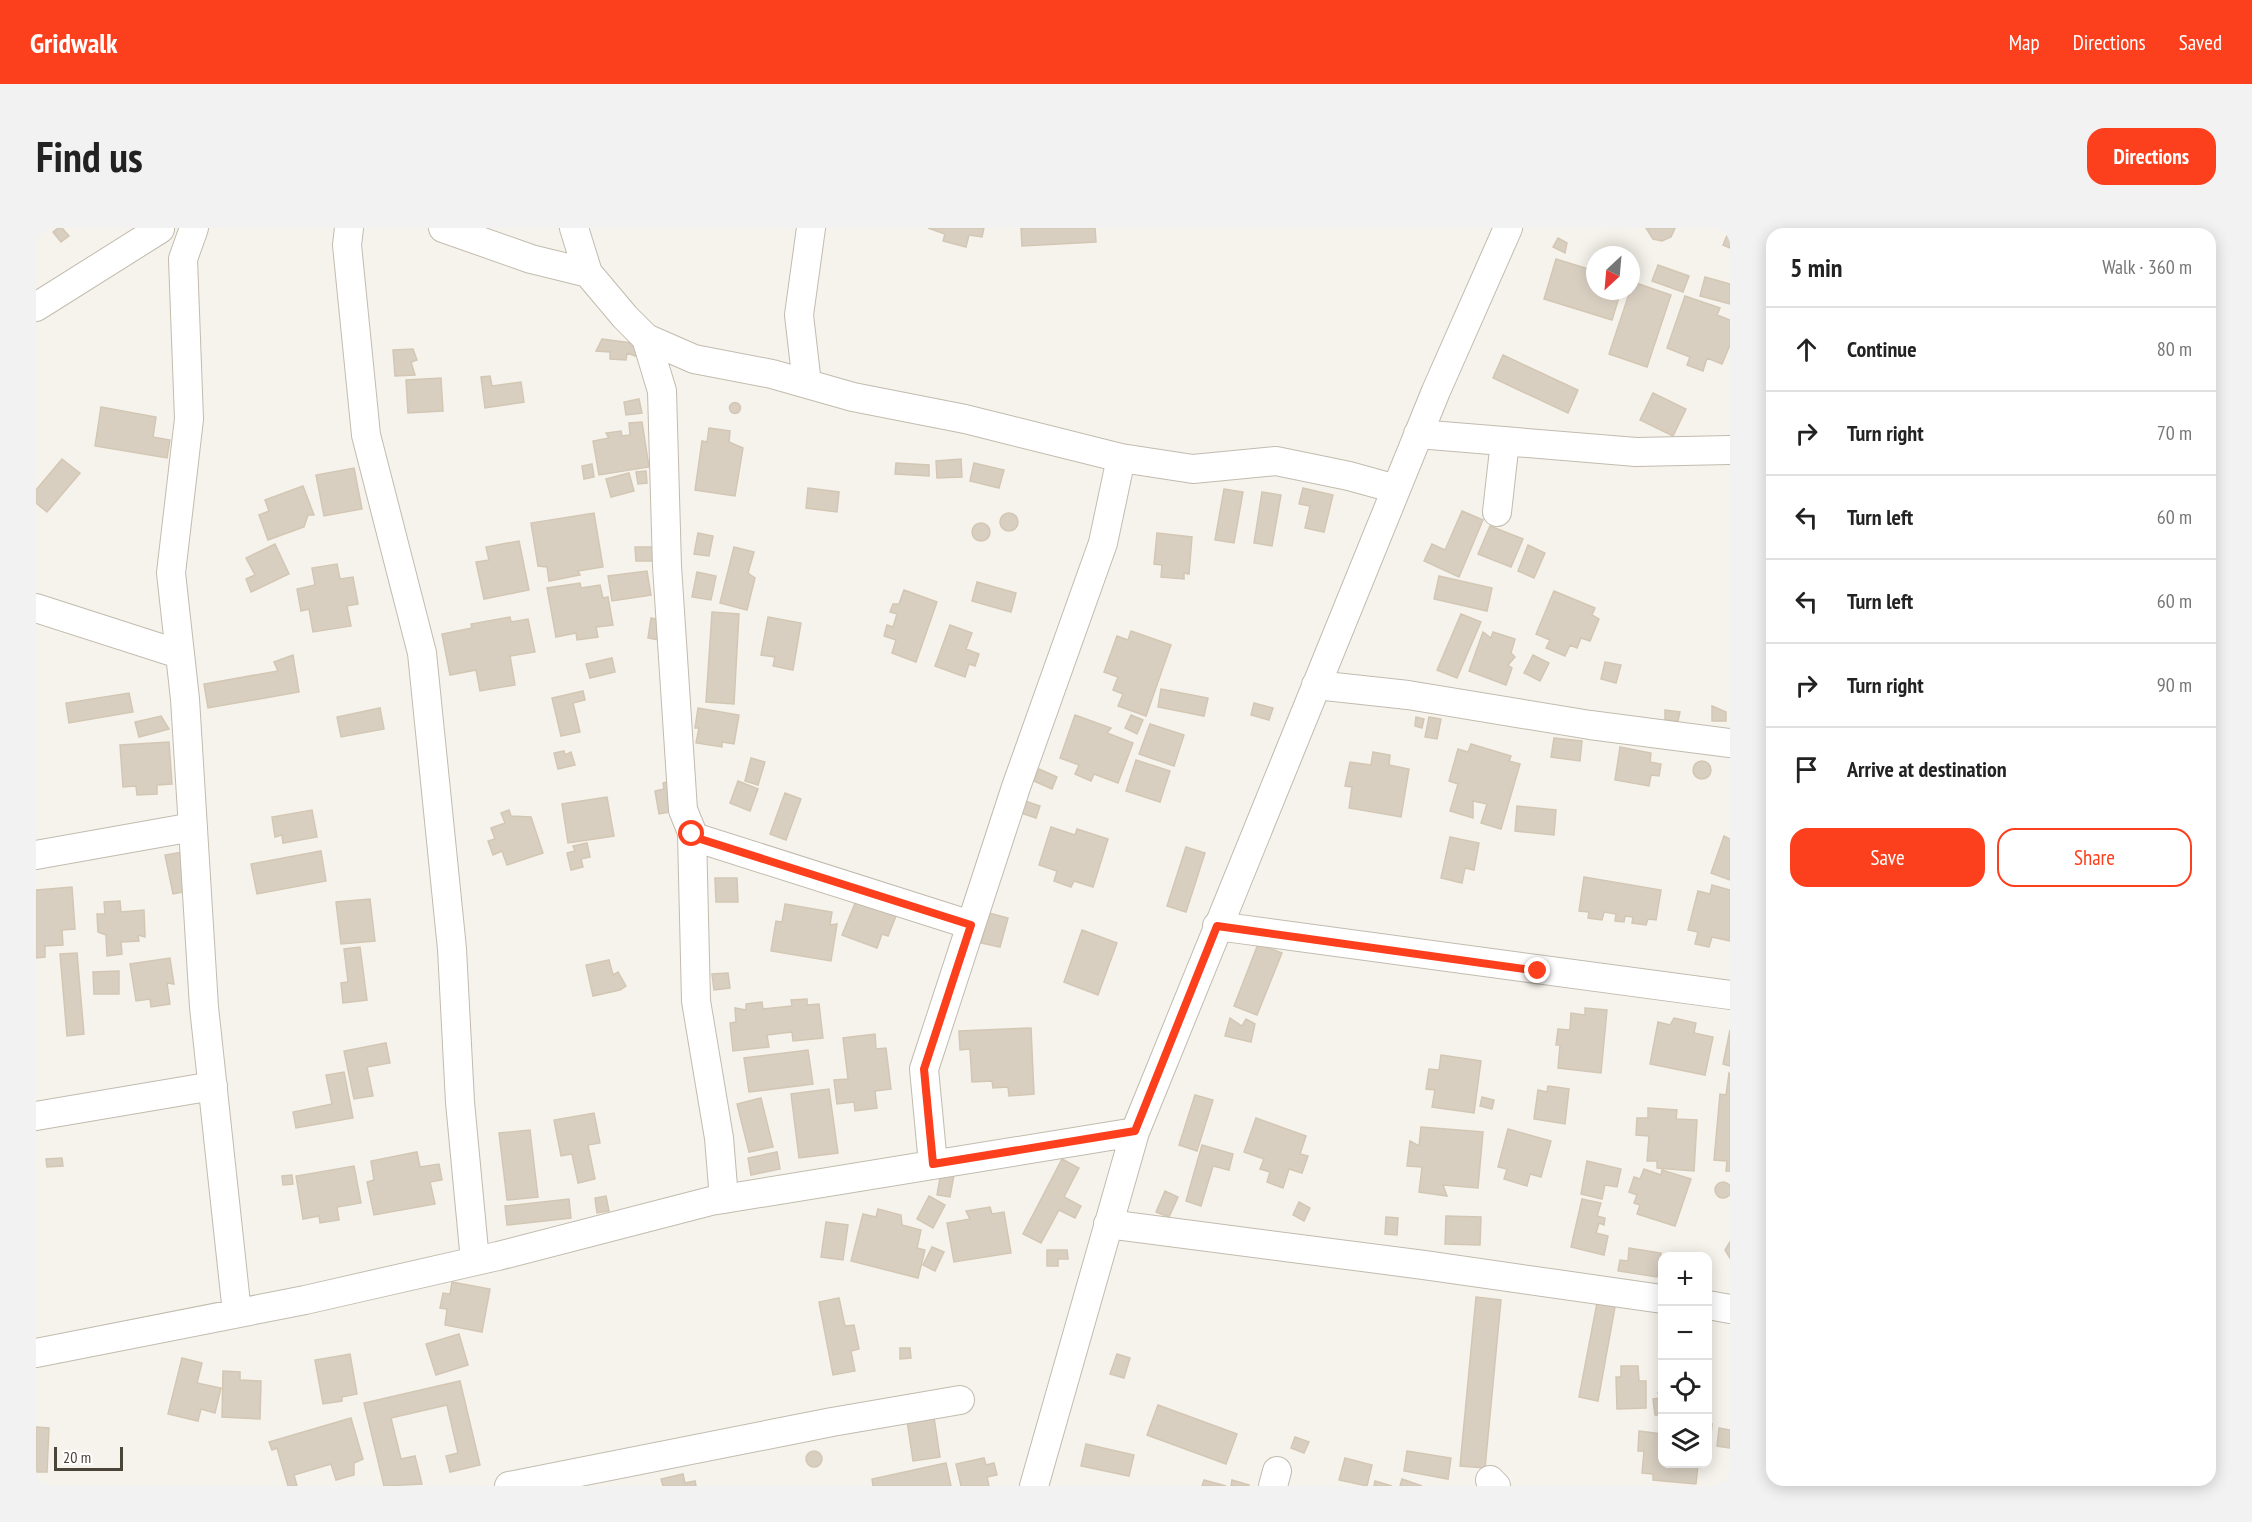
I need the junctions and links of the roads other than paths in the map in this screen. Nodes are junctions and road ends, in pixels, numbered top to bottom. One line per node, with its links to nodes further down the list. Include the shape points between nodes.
1 (162, 228): 9 (street)
2 (194, 228): 19 (street, via 183,259 189,419 171,573)
3 (349, 228): 34 (street, via 347,245 366,435 422,653 452,949 460,1102)
4 (443, 228): 8 (street, via 531,259)
5 (574, 228): 8 (street)
6 (811, 228): 11 (street, via 799,315)
7 (1508, 228): 12 (street)
8 (588, 273): 10 (street)
9 (36, 307)
10 (646, 338): 11 (street, via 693,359); 23 (street, via 662,391 683,810)
11 (807, 384): 15 (street, via 853,397 965,418)
12 (1418, 434): 13 (street); 16 (street)
13 (1504, 441): 14 (street, via 1636,452); 17 (street)
14 (1730, 450)
15 (1121, 458): 16 (street, via 1193,469 1276,461); 25 (street, via 1103,543)
16 (1396, 489): 20 (street)
17 (1497, 512)
18 (36, 608): 19 (street)
19 (179, 654): 22 (street)
20 (1316, 685): 21 (street); 26 (street)
21 (1730, 743)
22 (193, 827): 24 (street); 28 (street)
23 (692, 834): 25 (street); 32 (street, via 696,1001 719,1138)
24 (36, 855)
25 (971, 925): 31 (street, via 924,1069)
26 (1217, 926): 27 (street); 30 (street)
27 (1730, 995)
28 (213, 1086): 29 (street); 38 (street)
29 (36, 1116)
30 (1135, 1131): 31 (street); 33 (street)
31 (933, 1164): 32 (street)
32 (724, 1199): 34 (street)
33 (1108, 1224): 35 (street); 42 (street)
34 (475, 1261): 38 (street)
35 (1658, 1298)
36 (1712, 1306): 37 (street)
37 (1730, 1309)
38 (237, 1313): 39 (street)
39 (36, 1353)
40 (960, 1400): 41 (street)
41 (509, 1486)
42 (1034, 1486)

